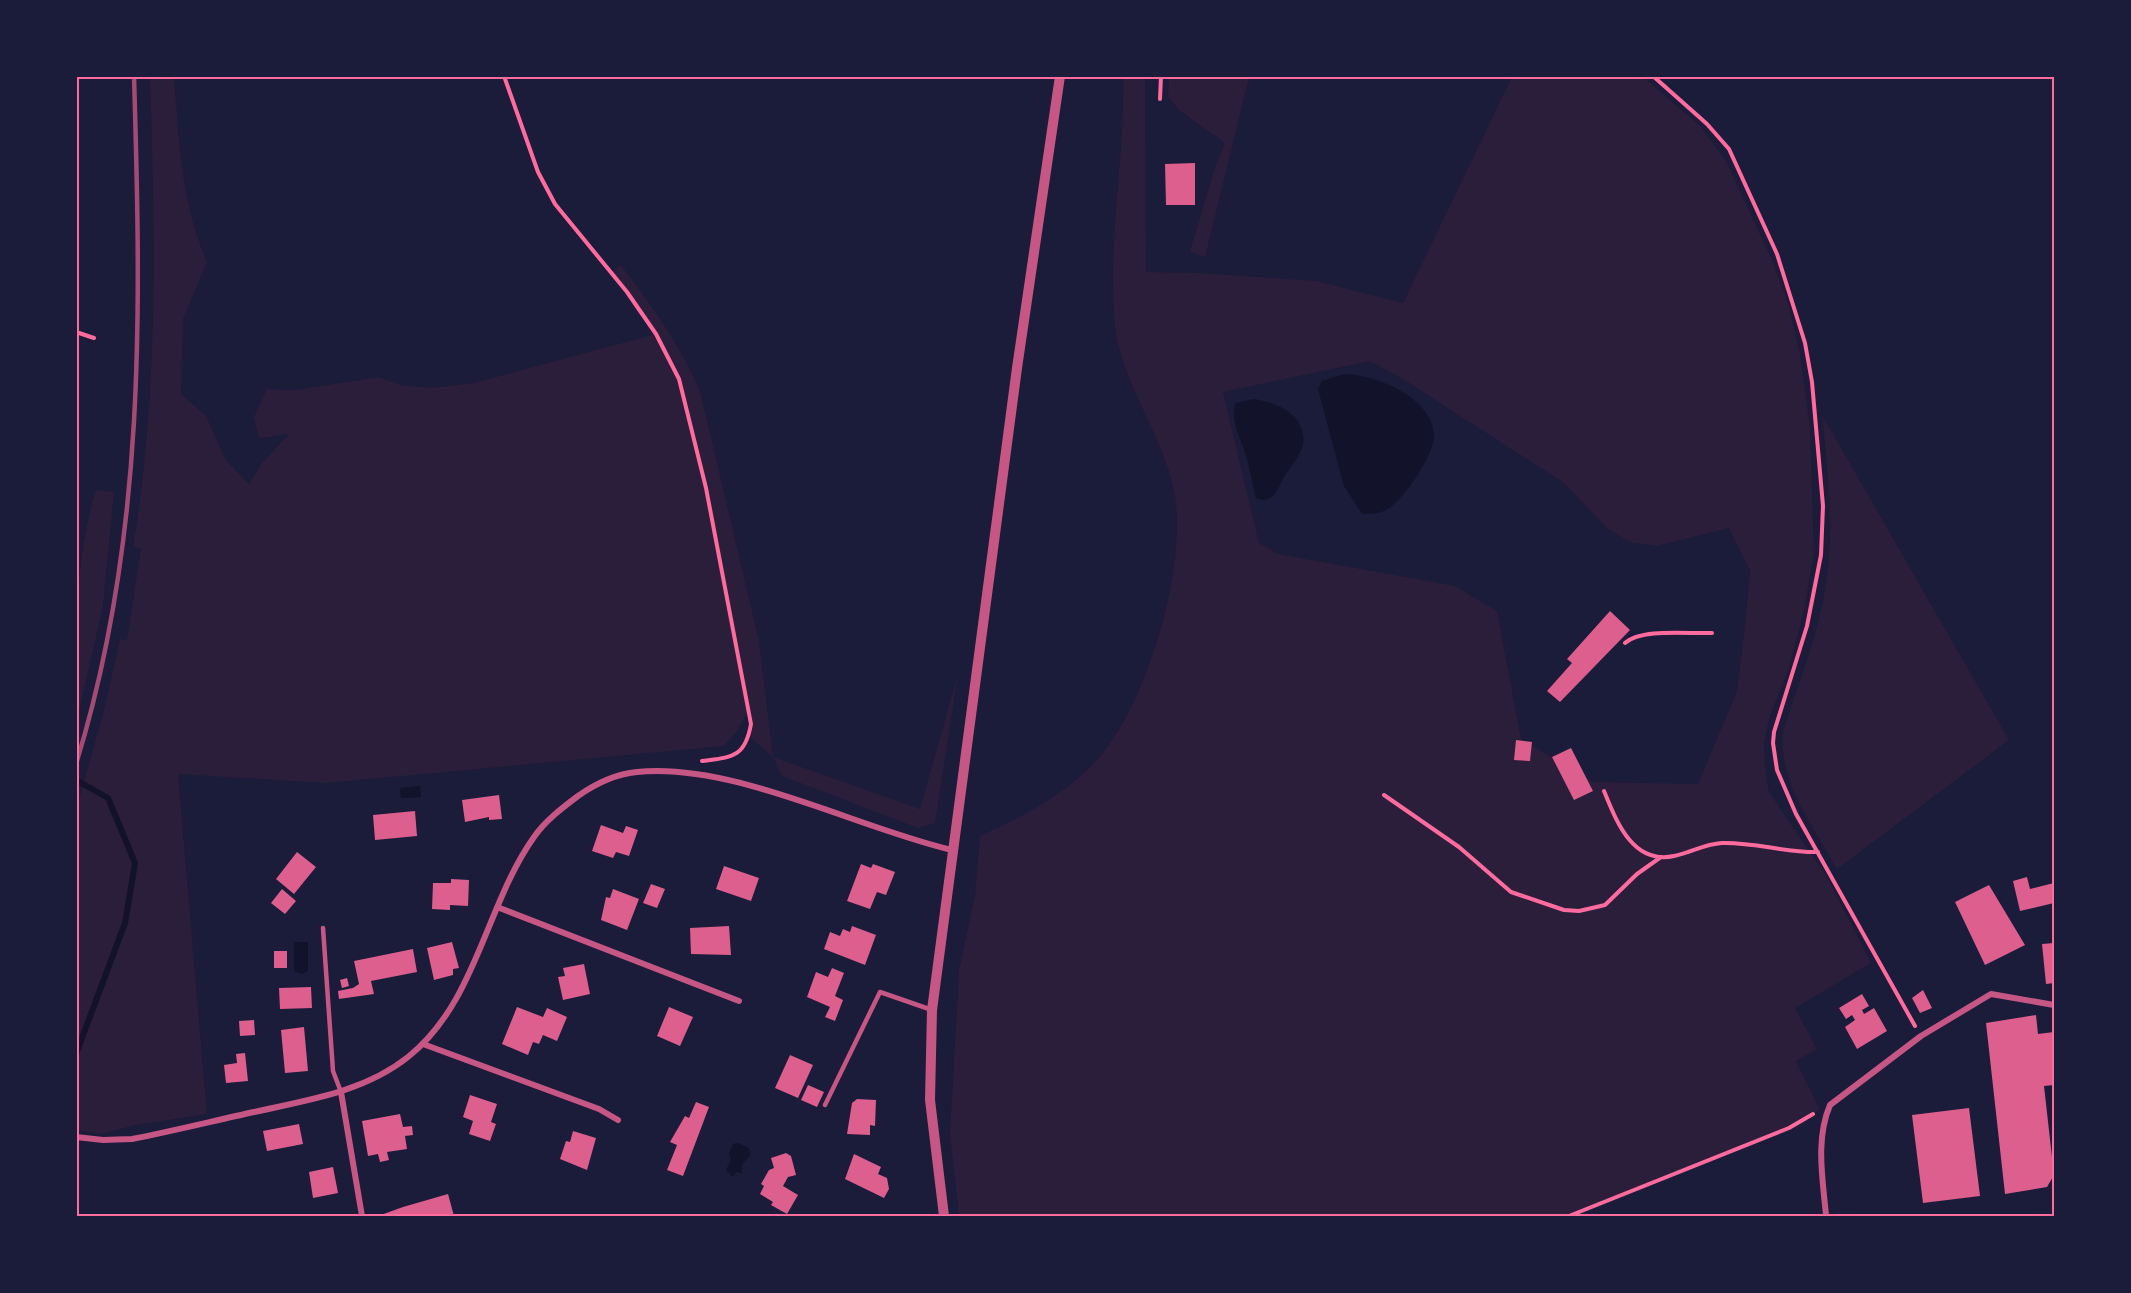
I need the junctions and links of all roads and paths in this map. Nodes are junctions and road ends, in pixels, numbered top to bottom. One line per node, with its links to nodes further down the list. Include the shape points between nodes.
1 (504, 76): 10 (path, via 538,172 555,204 627,292 656,334 679,379 706,488 751,724 738,754)
2 (1060, 76): 13 (street)
3 (1161, 76): 5 (path)
4 (1653, 76): 14 (path, via 1729,149 1777,254 1805,343 1823,506 1821,555 1807,626 1773,743 1783,788)
5 (1160, 99)
6 (76, 332): 7 (path)
7 (94, 338)
8 (1712, 633): 9 (path, via 1632,636)
9 (1625, 643)
10 (694, 764)
11 (1604, 791): 15 (path, via 1630,843 1644,853)
12 (1384, 795): 15 (path, via 1459,848 1511,892 1564,910 1605,905)
13 (952, 850): 16 (street, via 742,784 687,774 639,771 596,785 547,822 527,848); 20 (street)
14 (1818, 852): 15 (path, via 1723,843); 21 (path)
15 (1661, 857)
16 (497, 907): 18 (street); 22 (street, via 455,1001)
17 (323, 928): 23 (lane, via 333,1071)
18 (739, 1001)
19 (2055, 1005): 21 (street, via 1991,994)
20 (933, 1010): 24 (lane, via 880,992); 29 (street, via 930,1100)
21 (1921, 1036): 25 (street)
22 (423, 1044): 23 (street, via 376,1078); 26 (street, via 599,1109)
23 (341, 1092): 27 (street, via 132,1139); 28 (street)
24 (825, 1105)
25 (1830, 1105): 30 (path, via 1789,1128); 31 (street, via 1823,1124 1821,1150)
26 (618, 1120)
27 (76, 1137)
28 (362, 1216)
29 (944, 1216)
30 (1569, 1216)
31 (1826, 1216)

